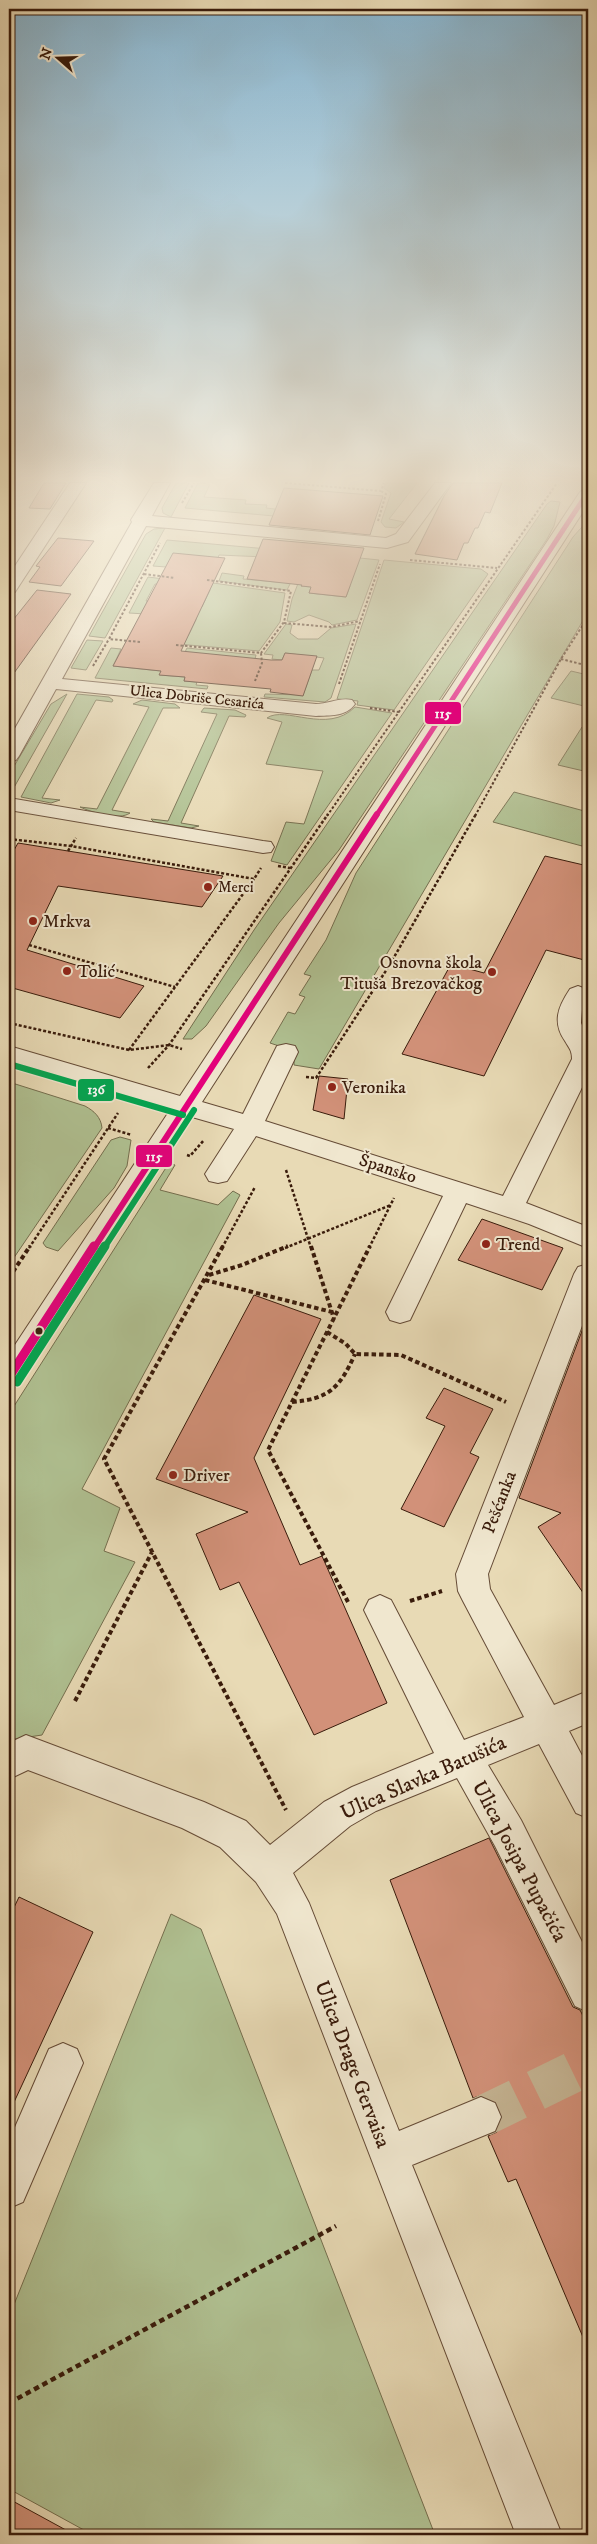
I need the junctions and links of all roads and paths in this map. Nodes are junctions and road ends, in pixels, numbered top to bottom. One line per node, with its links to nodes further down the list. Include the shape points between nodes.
1 (93, 602): 17 (street)
2 (129, 602): 10 (path)
3 (289, 602): 9 (path)
4 (367, 602): 8 (path)
5 (475, 602): 32 (path)
6 (516, 602): 39 (street)
7 (588, 618): 14 (path)
8 (360, 621): 9 (path, via 331,627); 19 (path)
9 (284, 622): 13 (path)
10 (109, 639): 11 (path); 16 (path)
11 (140, 642)
12 (176, 645): 13 (path)
13 (261, 653): 18 (path, via 262,664)
14 (561, 659): 15 (path); 38 (path, via 389,966 316,1078)
15 (587, 665)
16 (92, 668)
17 (48, 683): 19 (street, Ulica Dobriše Cesarića); 20 (street)
18 (254, 683)
19 (337, 707)
20 (9, 756)
21 (9, 804): 26 (street)
22 (80, 831): 24 (path)
23 (9, 839): 24 (path)
24 (71, 846): 25 (path); 27 (path)
25 (68, 851)
26 (264, 855): 27 (path)
27 (254, 879): 29 (path)
28 (29, 945): 29 (path)
29 (175, 987): 34 (path)
30 (578, 994): 50 (street, via 568,1013 568,1023 570,1034 584,1049 584,1059)
31 (9, 1023): 34 (path)
32 (169, 1045): 33 (path); 34 (path); 37 (path)
33 (182, 1049)
34 (129, 1050)
35 (286, 1052): 41 (street)
36 (9, 1054): 39 (street, Špansko)
37 (154, 1059)
38 (303, 1076)
39 (186, 1105): 41 (street, Špansko); 62 (street)
40 (118, 1113): 42 (path)
41 (250, 1125): 45 (street); 48 (street, Špansko)
42 (108, 1128): 43 (path); 55 (path)
43 (132, 1135)
44 (286, 1170): 51 (path)
45 (218, 1174)
46 (255, 1187): 54 (path)
47 (398, 1190): 49 (path)
48 (459, 1192): 50 (street, Špansko); 58 (street)
49 (391, 1204): 51 (path); 59 (path)
50 (510, 1208): 52 (street, Špansko)
51 (308, 1238): 54 (path); 57 (path)
52 (588, 1238)
53 (588, 1274): 64 (street, Pešćanka)
54 (208, 1275): 56 (path)
55 (9, 1278)
56 (205, 1280): 57 (path); 65 (path, via 104,1459)
57 (332, 1312): 59 (path)
58 (400, 1312)
59 (334, 1319): 60 (path)
60 (327, 1332): 61 (path); 63 (path)
61 (355, 1354): 63 (path, via 335,1390 308,1402); 64 (path, via 401,1356)
62 (9, 1376)
63 (292, 1402): 67 (path, via 268,1450 357,1618)
64 (534, 1414): 66 (street, Pešćanka)
65 (152, 1552): 68 (path); 74 (path)
66 (472, 1578): 67 (path); 70 (street, via 474,1591)
67 (380, 1610): 71 (street, Ulica Josipa Pupačića)
68 (75, 1702)
69 (588, 1707): 70 (street, Ulica Slavka Batušića)
70 (547, 1723): 71 (street, Ulica Slavka Batušića); 73 (street)
71 (460, 1758): 75 (street, Ulica Slavka Batušića, via 337,1814); 76 (street, Ulica Josipa Pupačića, via 508,1833)
72 (9, 1762): 75 (street, Ulica Drage Gervaisa, via 26,1752 191,1814 233,1834)
73 (588, 1801)
74 (288, 1813)
75 (269, 1869): 79 (street, Ulica Drage Gervaisa, via 291,1903)
76 (588, 1993)
77 (63, 2063): 80 (street)
78 (481, 2117): 79 (street)
79 (388, 2155): 83 (street, Ulica Drage Gervaisa)
80 (9, 2188)
81 (336, 2226): 82 (path)
82 (9, 2403)
83 (539, 2535)

